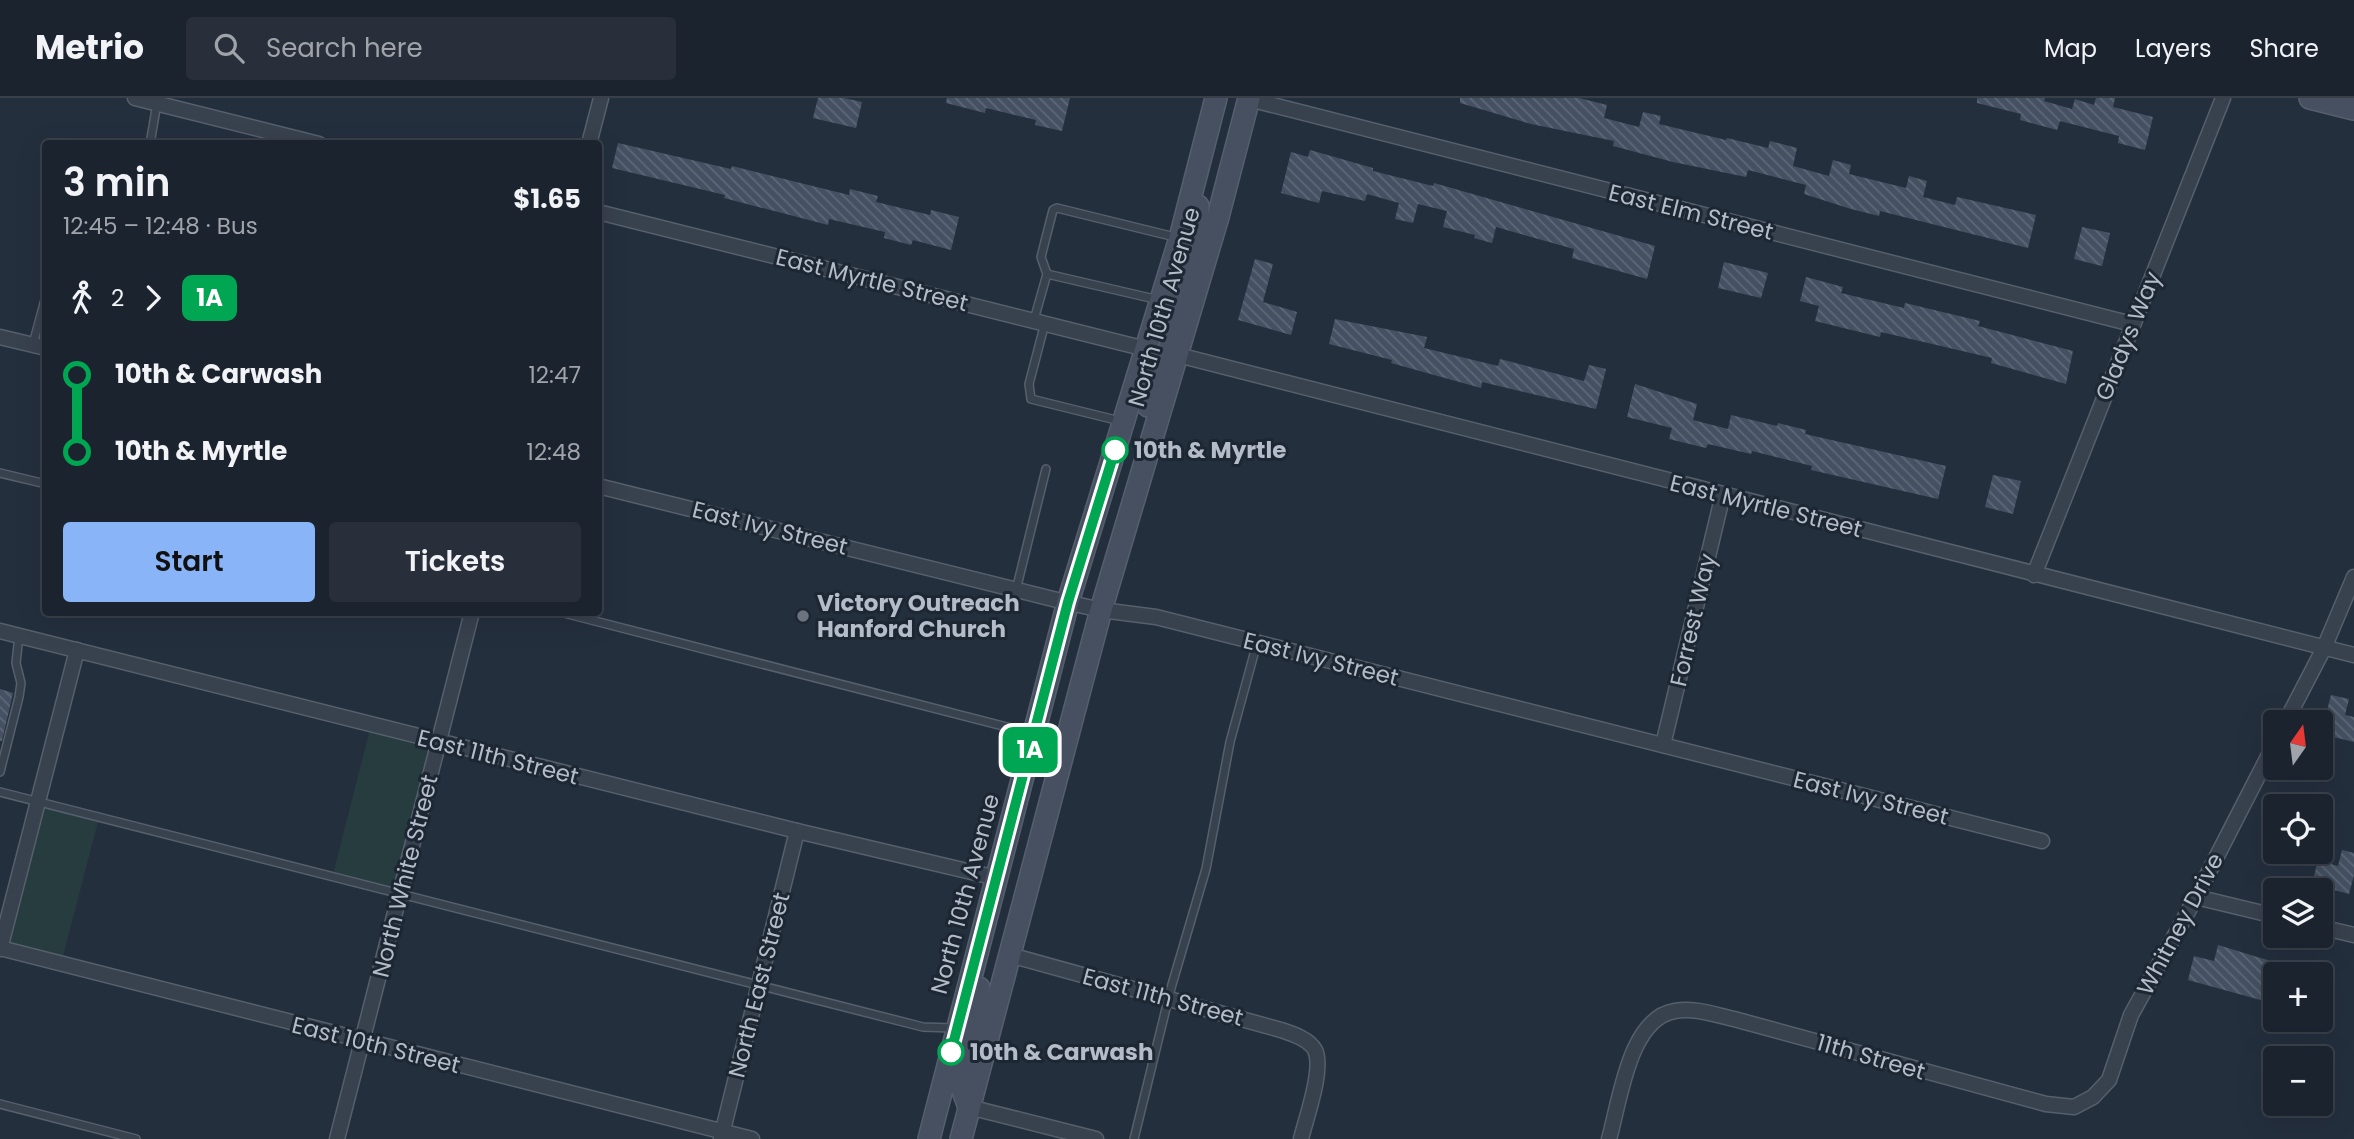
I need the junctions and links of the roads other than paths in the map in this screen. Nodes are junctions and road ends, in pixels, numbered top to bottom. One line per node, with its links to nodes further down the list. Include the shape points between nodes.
1 (135, 98): 7 (street)
2 (601, 98): 11 (street)
3 (1216, 98): 12 (main road, North 10th Avenue)
4 (2223, 98): 18 (street, Gladys Way)
5 (2310, 98): 8 (main road)
6 (1249, 99): 18 (street, East Elm Street); 23 (main road, North 10th Avenue)
7 (157, 103): 9 (lane); 10 (street)
8 (2354, 109)
9 (151, 140)
10 (303, 140)
11 (590, 140)
12 (1199, 169): 14 (main road, North 10th Avenue); 23 (main road, via 1196,241 1169,335)
13 (602, 213): 17 (street, East Myrtle Street)
14 (1180, 238): 15 (lane, via 1056,208 1041,257); 16 (main road, North 10th Avenue)
15 (1047, 274): 16 (lane); 17 (lane)
16 (1161, 300): 22 (main road, North 10th Avenue)
17 (1040, 321): 22 (street, East Myrtle Street); 24 (lane, via 1029,384 1031,399)
18 (2132, 324): 31 (street, Gladys Way)
19 (42, 325): 21 (lane)
20 (0, 337): 21 (street)
21 (39, 347)
22 (1146, 349): 24 (main road, North 10th Avenue); 29 (main road, via 1156,364 1156,374 1138,440)
23 (1178, 355): 29 (main road, North 10th Avenue); 30 (street, East Myrtle Street)
24 (1124, 422): 34 (main road, North 10th Avenue)
25 (1046, 469): 33 (lane)
26 (0, 473): 27 (lane)
27 (42, 482)
28 (602, 487): 33 (street, East Ivy Street)
29 (1138, 487): 35 (main road, North 10th Avenue)
30 (1723, 494): 31 (street, East Myrtle Street); 47 (street, Forrest Way)
31 (2034, 575): 41 (street, East Myrtle Street)
32 (2354, 577): 41 (street)
33 (1016, 590): 34 (street, East Ivy Street)
34 (1068, 602): 35 (street, East Ivy Street); 45 (main road, North 10th Avenue)
35 (1101, 610): 40 (street, East Ivy Street, via 1156,617); 61 (main road, North 10th Avenue)
36 (471, 616): 46 (street, North White Street)
37 (576, 616): 45 (lane)
38 (0, 631): 39 (street, East 11th Street)
39 (19, 636): 42 (street, East 11th Street); 49 (lane, via 16,663 21,683)
40 (1257, 643): 47 (street, East Ivy Street); 64 (lane, via 1230,741 1206,869)
41 (2324, 648): 43 (street, East Myrtle Street); 44 (street)
42 (77, 650): 46 (street, East 11th Street); 51 (street)
43 (2354, 655)
44 (2292, 710)
45 (1034, 734): 54 (main road, North 10th Avenue)
46 (440, 742): 52 (street, East 11th Street); 55 (street, North White Street)
47 (1663, 745): 53 (street, East Ivy Street)
48 (2263, 766): 56 (street, Whitney Drive)
49 (0, 772)
50 (0, 792): 51 (lane)
51 (38, 802): 55 (lane); 60 (street)
52 (797, 831): 54 (street, East 11th Street); 63 (street, North East Street)
53 (2042, 841)
54 (997, 878): 62 (main road, North 10th Avenue)
55 (401, 895): 63 (lane); 66 (street, North White Street)
56 (2196, 897): 57 (street); 67 (street, Whitney Drive, via 2131,1014 2109,1080)
57 (2263, 913)
58 (2333, 930): 59 (street)
59 (2354, 936)
60 (0, 948): 66 (street, East 10th Street)
61 (1010, 955): 64 (street, East 11th Street); 69 (main road, North 10th Avenue)
62 (974, 965): 65 (main road, North 10th Avenue); 69 (main road, via 979,986 977,1008 960,1083)
63 (759, 983): 65 (lane, via 923,1027); 70 (street, North East Street)
64 (1169, 999): 77 (lane); 78 (street, East 11th Street, via 1281,1030 1313,1047 1317,1067)
65 (957, 1028): 74 (main road, North 10th Avenue)
66 (363, 1042): 70 (street, East 10th Street); 72 (street, North White Street)
67 (2085, 1102): 79 (street, 11th Street, via 2074,1107 2046,1104 1734,1018 1676,1010 1658,1017 1640,1034)
68 (0, 1104): 71 (lane)
69 (969, 1107): 75 (main road, North 10th Avenue); 76 (street)
70 (721, 1135): 73 (street, East 10th Street)
71 (136, 1139)
72 (337, 1139)
73 (752, 1139)
74 (929, 1139)
75 (961, 1139)
76 (1096, 1139)
77 (1134, 1139)
78 (1301, 1139)
79 (1609, 1139)

